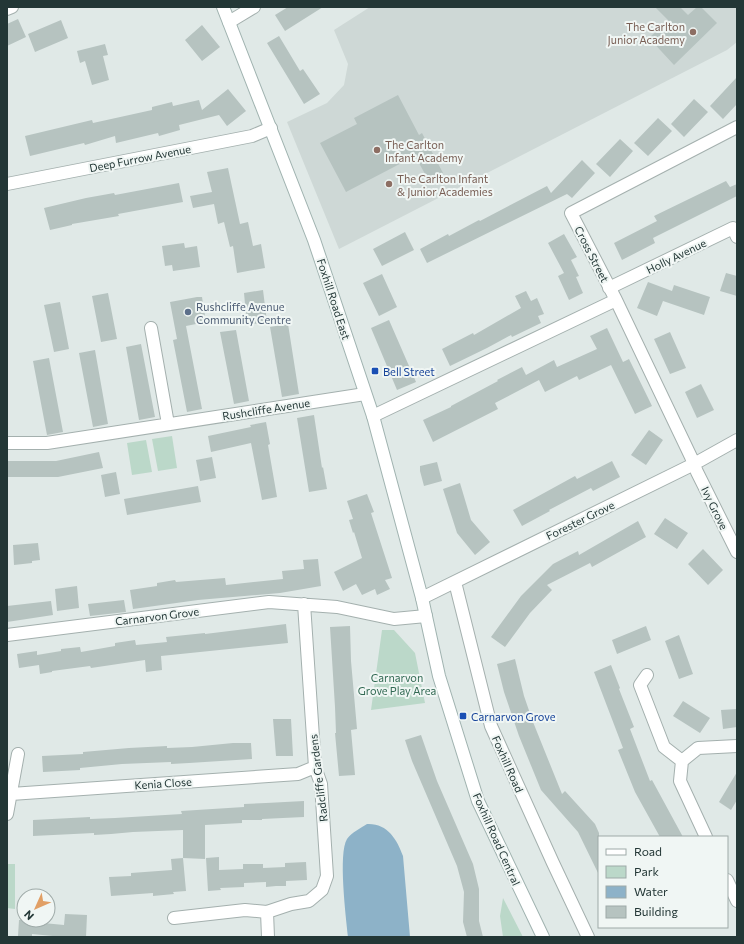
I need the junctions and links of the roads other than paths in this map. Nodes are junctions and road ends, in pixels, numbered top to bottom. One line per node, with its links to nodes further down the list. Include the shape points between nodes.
1 (12, 7): 4 (street)
2 (224, 7): 5 (street, Foxhill Road East)
3 (254, 7): 5 (street)
4 (7, 9)
5 (229, 22): 7 (street, Foxhill Road East)
6 (737, 126): 10 (street, Cross Street, via 571,214)
7 (271, 128): 8 (street, Deep Furrow Avenue, via 252,136); 13 (street, Foxhill Road East, via 314,240)
8 (7, 184)
9 (737, 237): 10 (street, Holly Avenue, via 733,228)
10 (610, 288): 11 (street, Cross Street)
11 (616, 300): 14 (street); 18 (street, Cross Street)
12 (151, 328): 15 (street)
13 (365, 394): 14 (street, Foxhill Road East); 15 (street, Rushcliffe Avenue)
14 (373, 416): 21 (street, Foxhill Road East)
15 (168, 424): 17 (street, Rushcliffe Avenue, via 47,443)
16 (737, 440): 18 (street, Forester Grove)
17 (7, 443)
18 (694, 464): 19 (street, Ivy Grove); 20 (street, Forester Grove)
19 (737, 552)
20 (455, 582): 21 (street, Forester Grove); 39 (street, Foxhill Road, via 491,726)
21 (422, 598): 23 (street, Foxhill Road Central)
22 (304, 604): 23 (street, Carnarvon Grove, via 337,607 394,619); 24 (street, Carnarvon Grove, via 269,602); 29 (street, Radcliffe Gardens)
23 (426, 616): 38 (street, Foxhill Road Central, via 439,676 478,801)
24 (7, 635)
25 (647, 675): 28 (street, via 640,685 664,747)
26 (737, 746): 28 (street, via 698,748)
27 (18, 754): 30 (street)
28 (682, 761): 32 (street, via 680,781)
29 (315, 767): 30 (street, Kenia Close, via 298,774); 35 (street, Radcliffe Gardens, via 321,784 327,876 322,890 309,901)
30 (11, 794): 31 (street)
31 (7, 814)
32 (706, 836)
33 (728, 882): 34 (street)
34 (737, 901)
35 (267, 912): 36 (street, Radcliffe Gardens, via 245,910); 37 (street)
36 (174, 918)
37 (268, 937)
38 (543, 937)
39 (588, 937)

